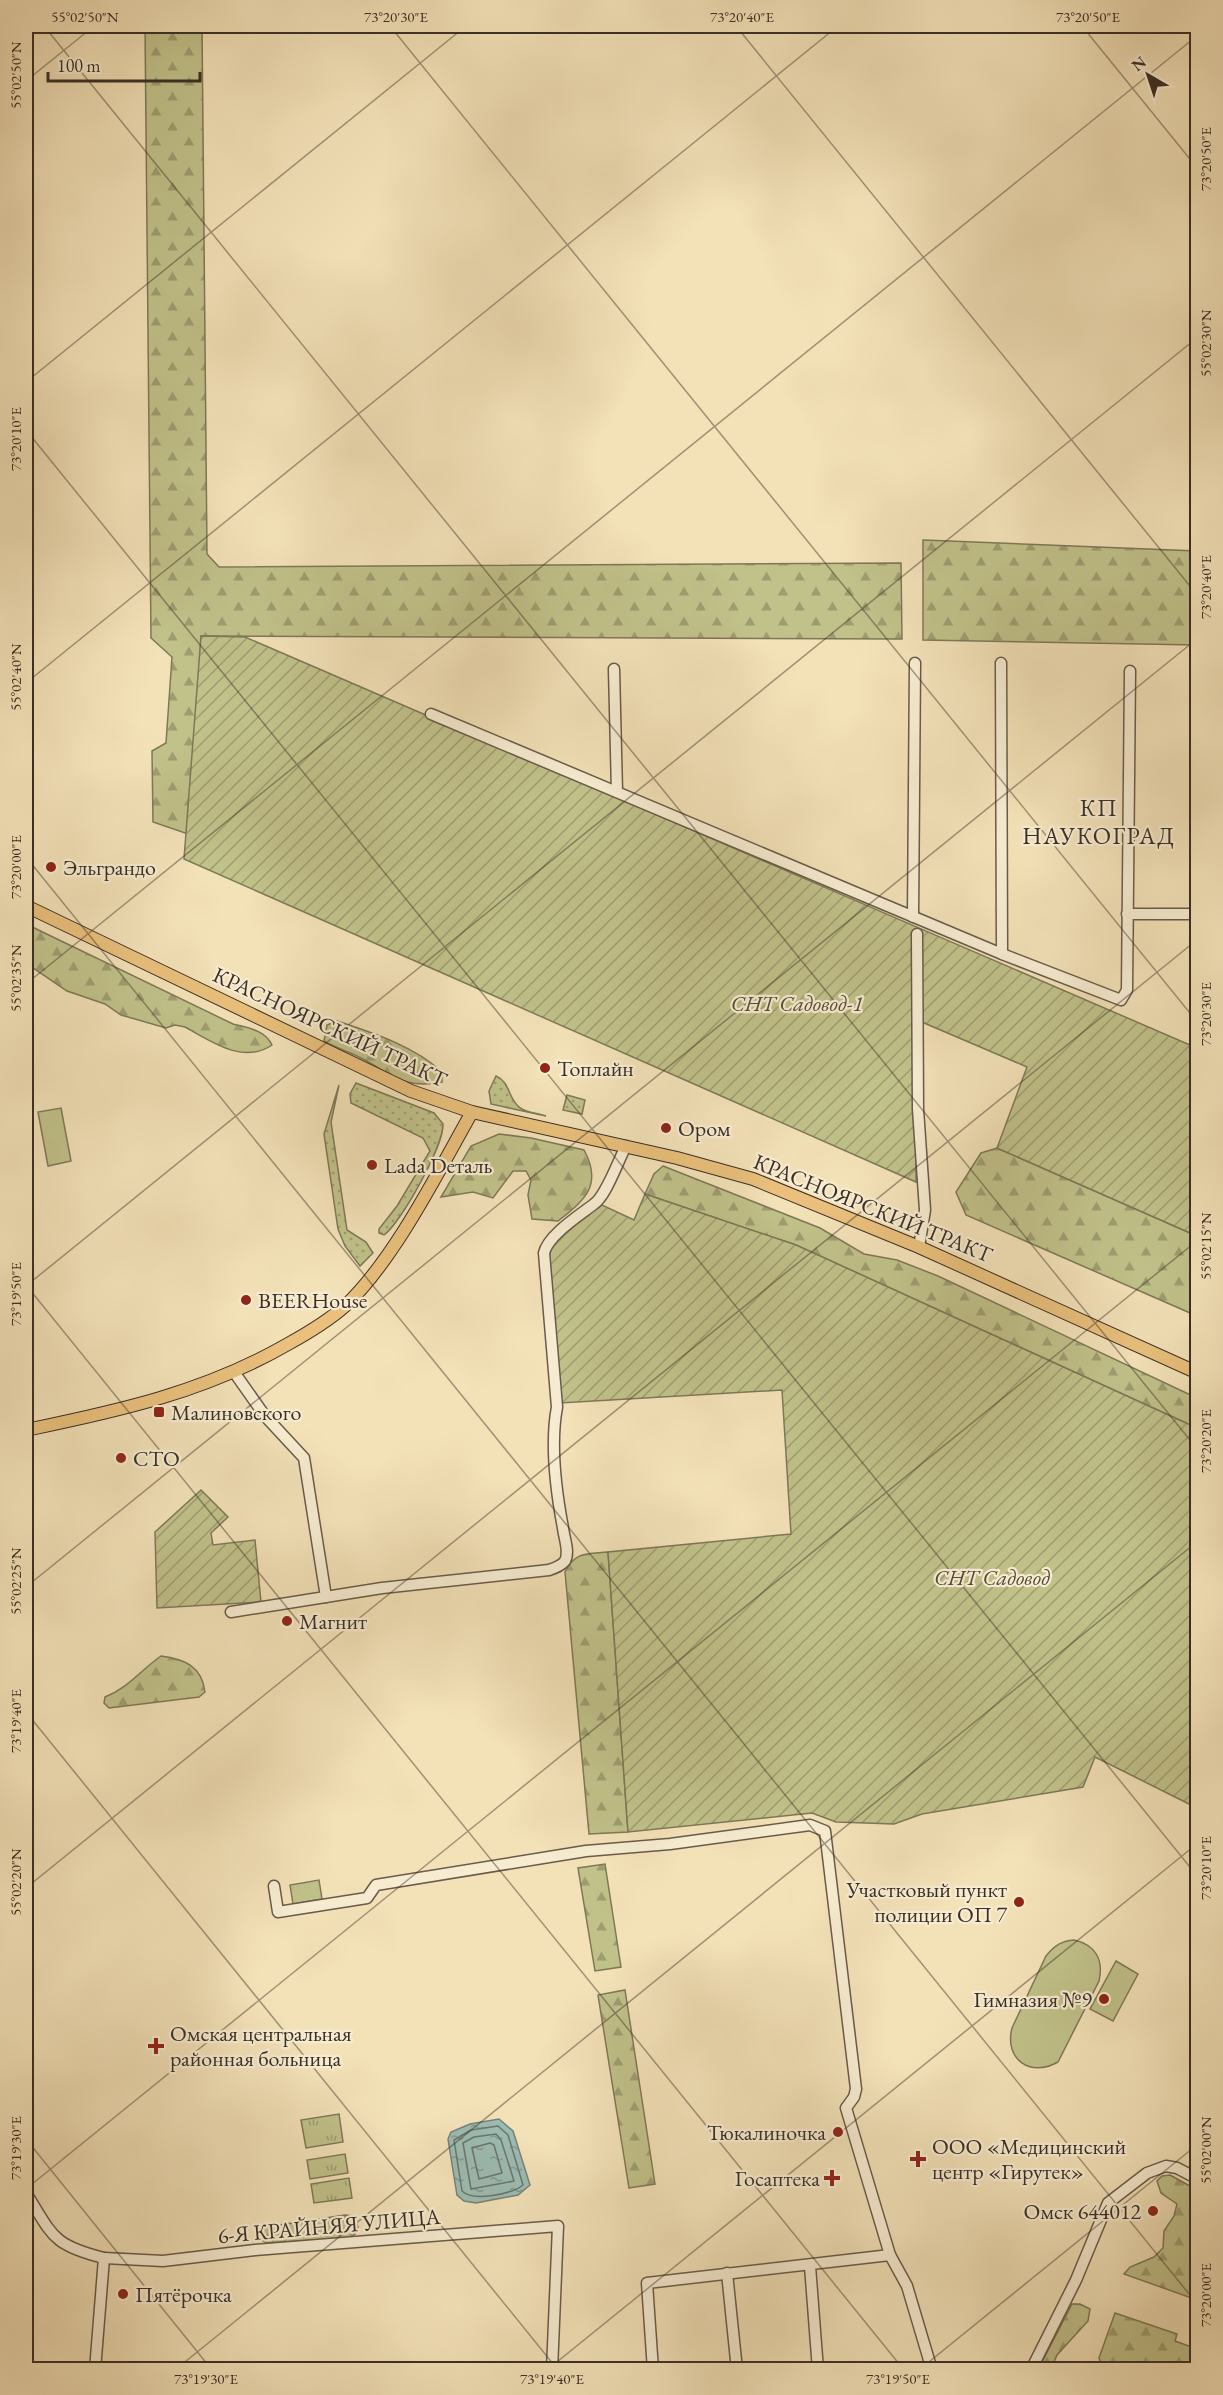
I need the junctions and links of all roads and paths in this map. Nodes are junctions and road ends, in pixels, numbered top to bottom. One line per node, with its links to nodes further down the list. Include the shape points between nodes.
1 (915, 663): 10 (street)
2 (1001, 663): 12 (street)
3 (614, 669): 6 (street)
4 (1130, 671): 9 (street)
5 (431, 714): 6 (street)
6 (616, 792): 10 (street)
7 (26, 906): 13 (main road, КРАСНОЯРСКИЙ ТРАКТ, via 411,1091)
8 (1197, 914): 9 (street)
9 (1127, 915): 12 (street, via 1127,990 1121,1000)
10 (913, 916): 12 (street)
11 (917, 934): 15 (street, via 918,1109 925,1210)
12 (1002, 954)
13 (472, 1112): 14 (main road, КРАСНОЯРСКИЙ ТРАКТ); 16 (main road, via 370,1278 314,1330)
14 (626, 1146): 15 (main road, КРАСНОЯРСКИЙ ТРАКТ, via 753,1179); 19 (street, via 598,1201 546,1246 544,1253 557,1407 552,1431 565,1560 549,1570)
15 (918, 1246): 17 (main road, КРАСНОЯРСКИЙ ТРАКТ)
16 (234, 1372): 18 (main road, via 197,1388 127,1409); 19 (street, via 265,1416 304,1458)
17 (1197, 1373)
18 (26, 1430)
19 (326, 1597): 20 (street)
20 (231, 1612)
21 (274, 1886): 24 (street, via 278,1912 368,1898 376,1885 586,1851 810,1825 825,1831 856,2089 846,2108)
22 (1197, 2179): 34 (street, via 1166,2166 1147,2173 1108,2203 1076,2280)
23 (26, 2193): 25 (street, 6-Я КРАЙНЯЯ УЛИЦА, via 57,2240 67,2248)
24 (890, 2255): 26 (street); 33 (street, via 907,2286)
25 (104, 2258): 28 (street); 29 (street, 6-Я КРАЙНЯЯ УЛИЦА, via 163,2261 558,2226)
26 (810, 2266): 27 (street); 32 (street)
27 (727, 2273): 30 (street, via 647,2283); 31 (street)
28 (95, 2370)
29 (552, 2370)
30 (653, 2370)
31 (737, 2370)
32 (818, 2370)
33 (932, 2370)
34 (1030, 2370)

